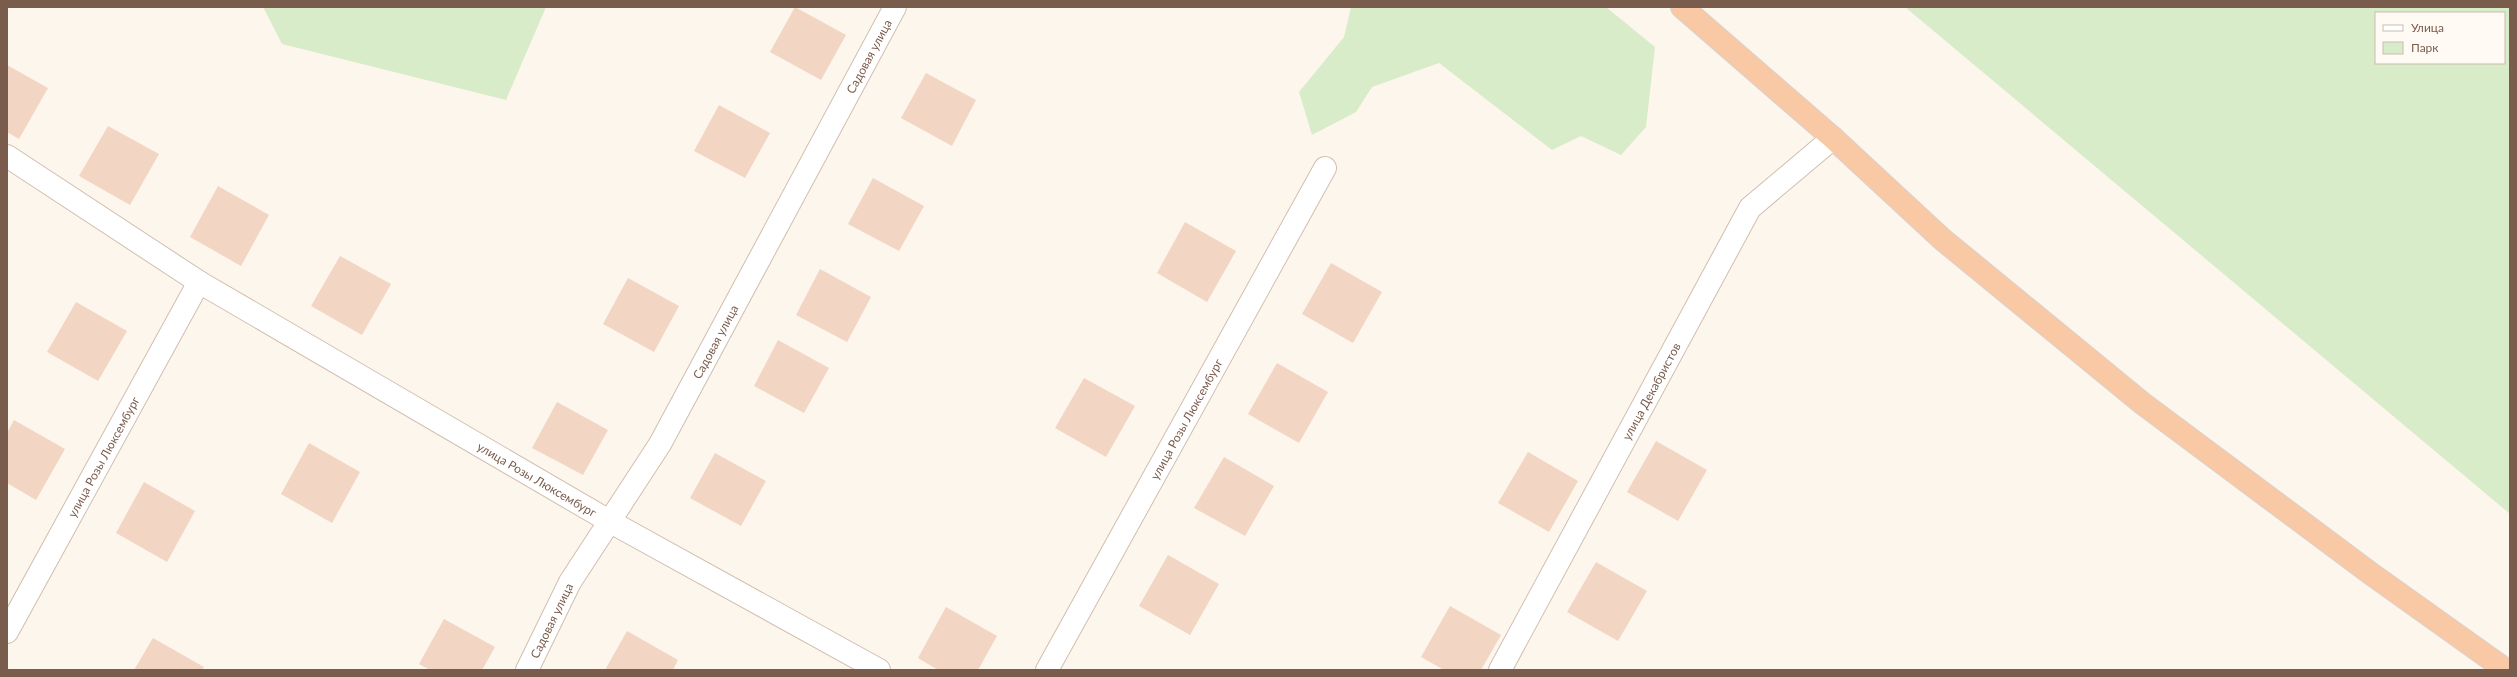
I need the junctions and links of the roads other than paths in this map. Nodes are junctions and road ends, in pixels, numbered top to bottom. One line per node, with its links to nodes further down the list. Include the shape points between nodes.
1 (895, 7): 7 (street, Садовая улица, via 660,444)
2 (1682, 7): 3 (highway)
3 (1833, 138): 12 (street, улица Декабристов, via 1750,208); 13 (highway, via 1942,239 2142,403 2370,573)
4 (7, 156): 6 (street, улица Розы Люксембург)
5 (1325, 168): 11 (street, улица Розы Люксембург)
6 (199, 282): 7 (street, улица Розы Люксембург); 8 (street, улица Розы Люксембург)
7 (609, 520): 9 (street, Садовая улица, via 570,582); 10 (street, улица Розы Люксембург)
8 (7, 632)
9 (527, 670)
10 (879, 670)
11 (1047, 670)
12 (1500, 670)
13 (2506, 670)

